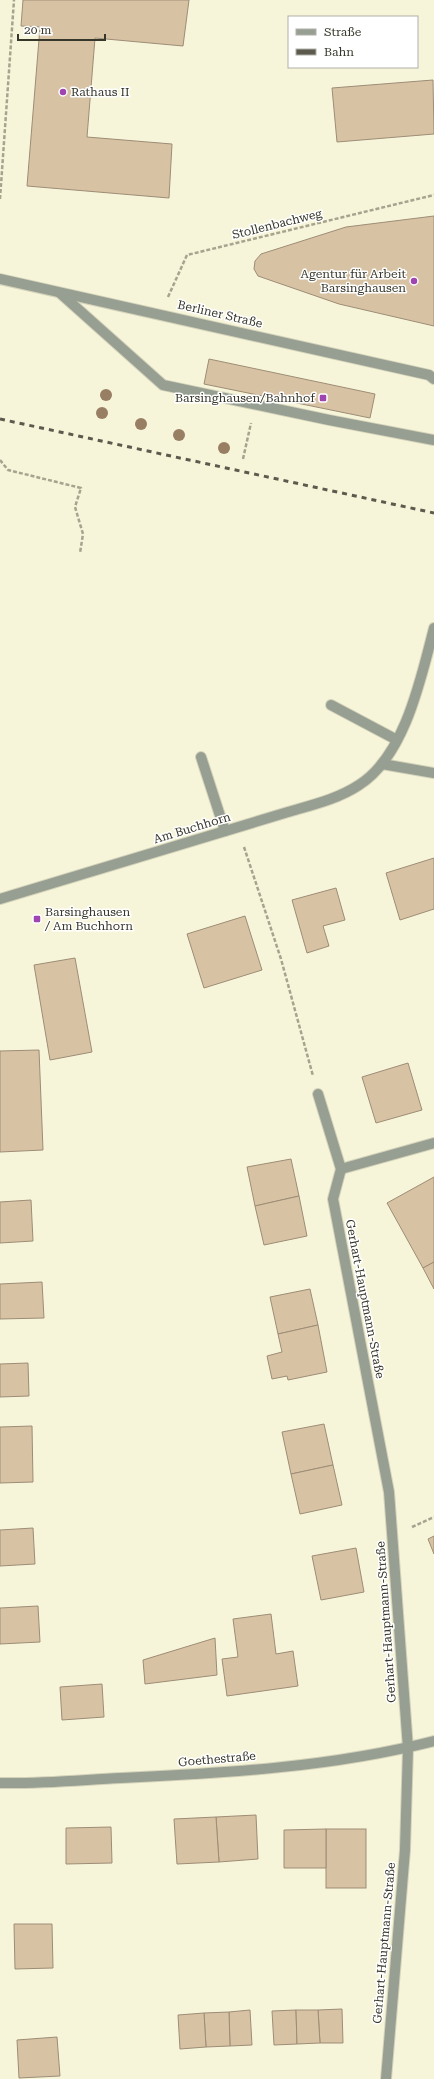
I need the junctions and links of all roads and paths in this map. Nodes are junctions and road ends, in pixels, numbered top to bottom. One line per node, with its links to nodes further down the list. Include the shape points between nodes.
1 (14, 0): 3 (path)
2 (434, 195): 6 (path, Stollenbachweg, via 187,255)
3 (0, 199)
4 (0, 279): 5 (street, Berliner Straße)
5 (59, 292): 6 (street, Berliner Straße); 8 (street, via 163,385)
6 (161, 314): 7 (street, Berliner Straße, via 429,375)
7 (434, 379)
8 (256, 405): 9 (street); 10 (path)
9 (434, 440)
10 (243, 459)
11 (0, 460): 12 (path, via 8,470 81,488 75,507 83,534)
12 (80, 553)
13 (434, 628): 15 (street, Am Buchhorn, via 415,698)
14 (331, 705): 15 (street)
15 (398, 740): 17 (street, Am Buchhorn)
16 (201, 757): 20 (street)
17 (382, 764): 18 (street); 19 (street, Am Buchhorn, via 360,785 332,798)
18 (434, 773)
19 (237, 828): 20 (street, Am Buchhorn); 22 (path, via 281,959)
20 (226, 831): 21 (street, Am Buchhorn)
21 (0, 899)
22 (318, 1094): 24 (street)
23 (434, 1143): 24 (street)
24 (341, 1169): 26 (street, Gerhart-Hauptmann-Straße, via 332,1199 389,1492)
25 (434, 1741): 26 (street, Goethestraße)
26 (408, 1748): 27 (street, Goethestraße, via 303,1765 194,1775); 28 (street, Gerhart-Hauptmann-Straße, via 405,1850)
27 (0, 1783)
28 (386, 2079)

